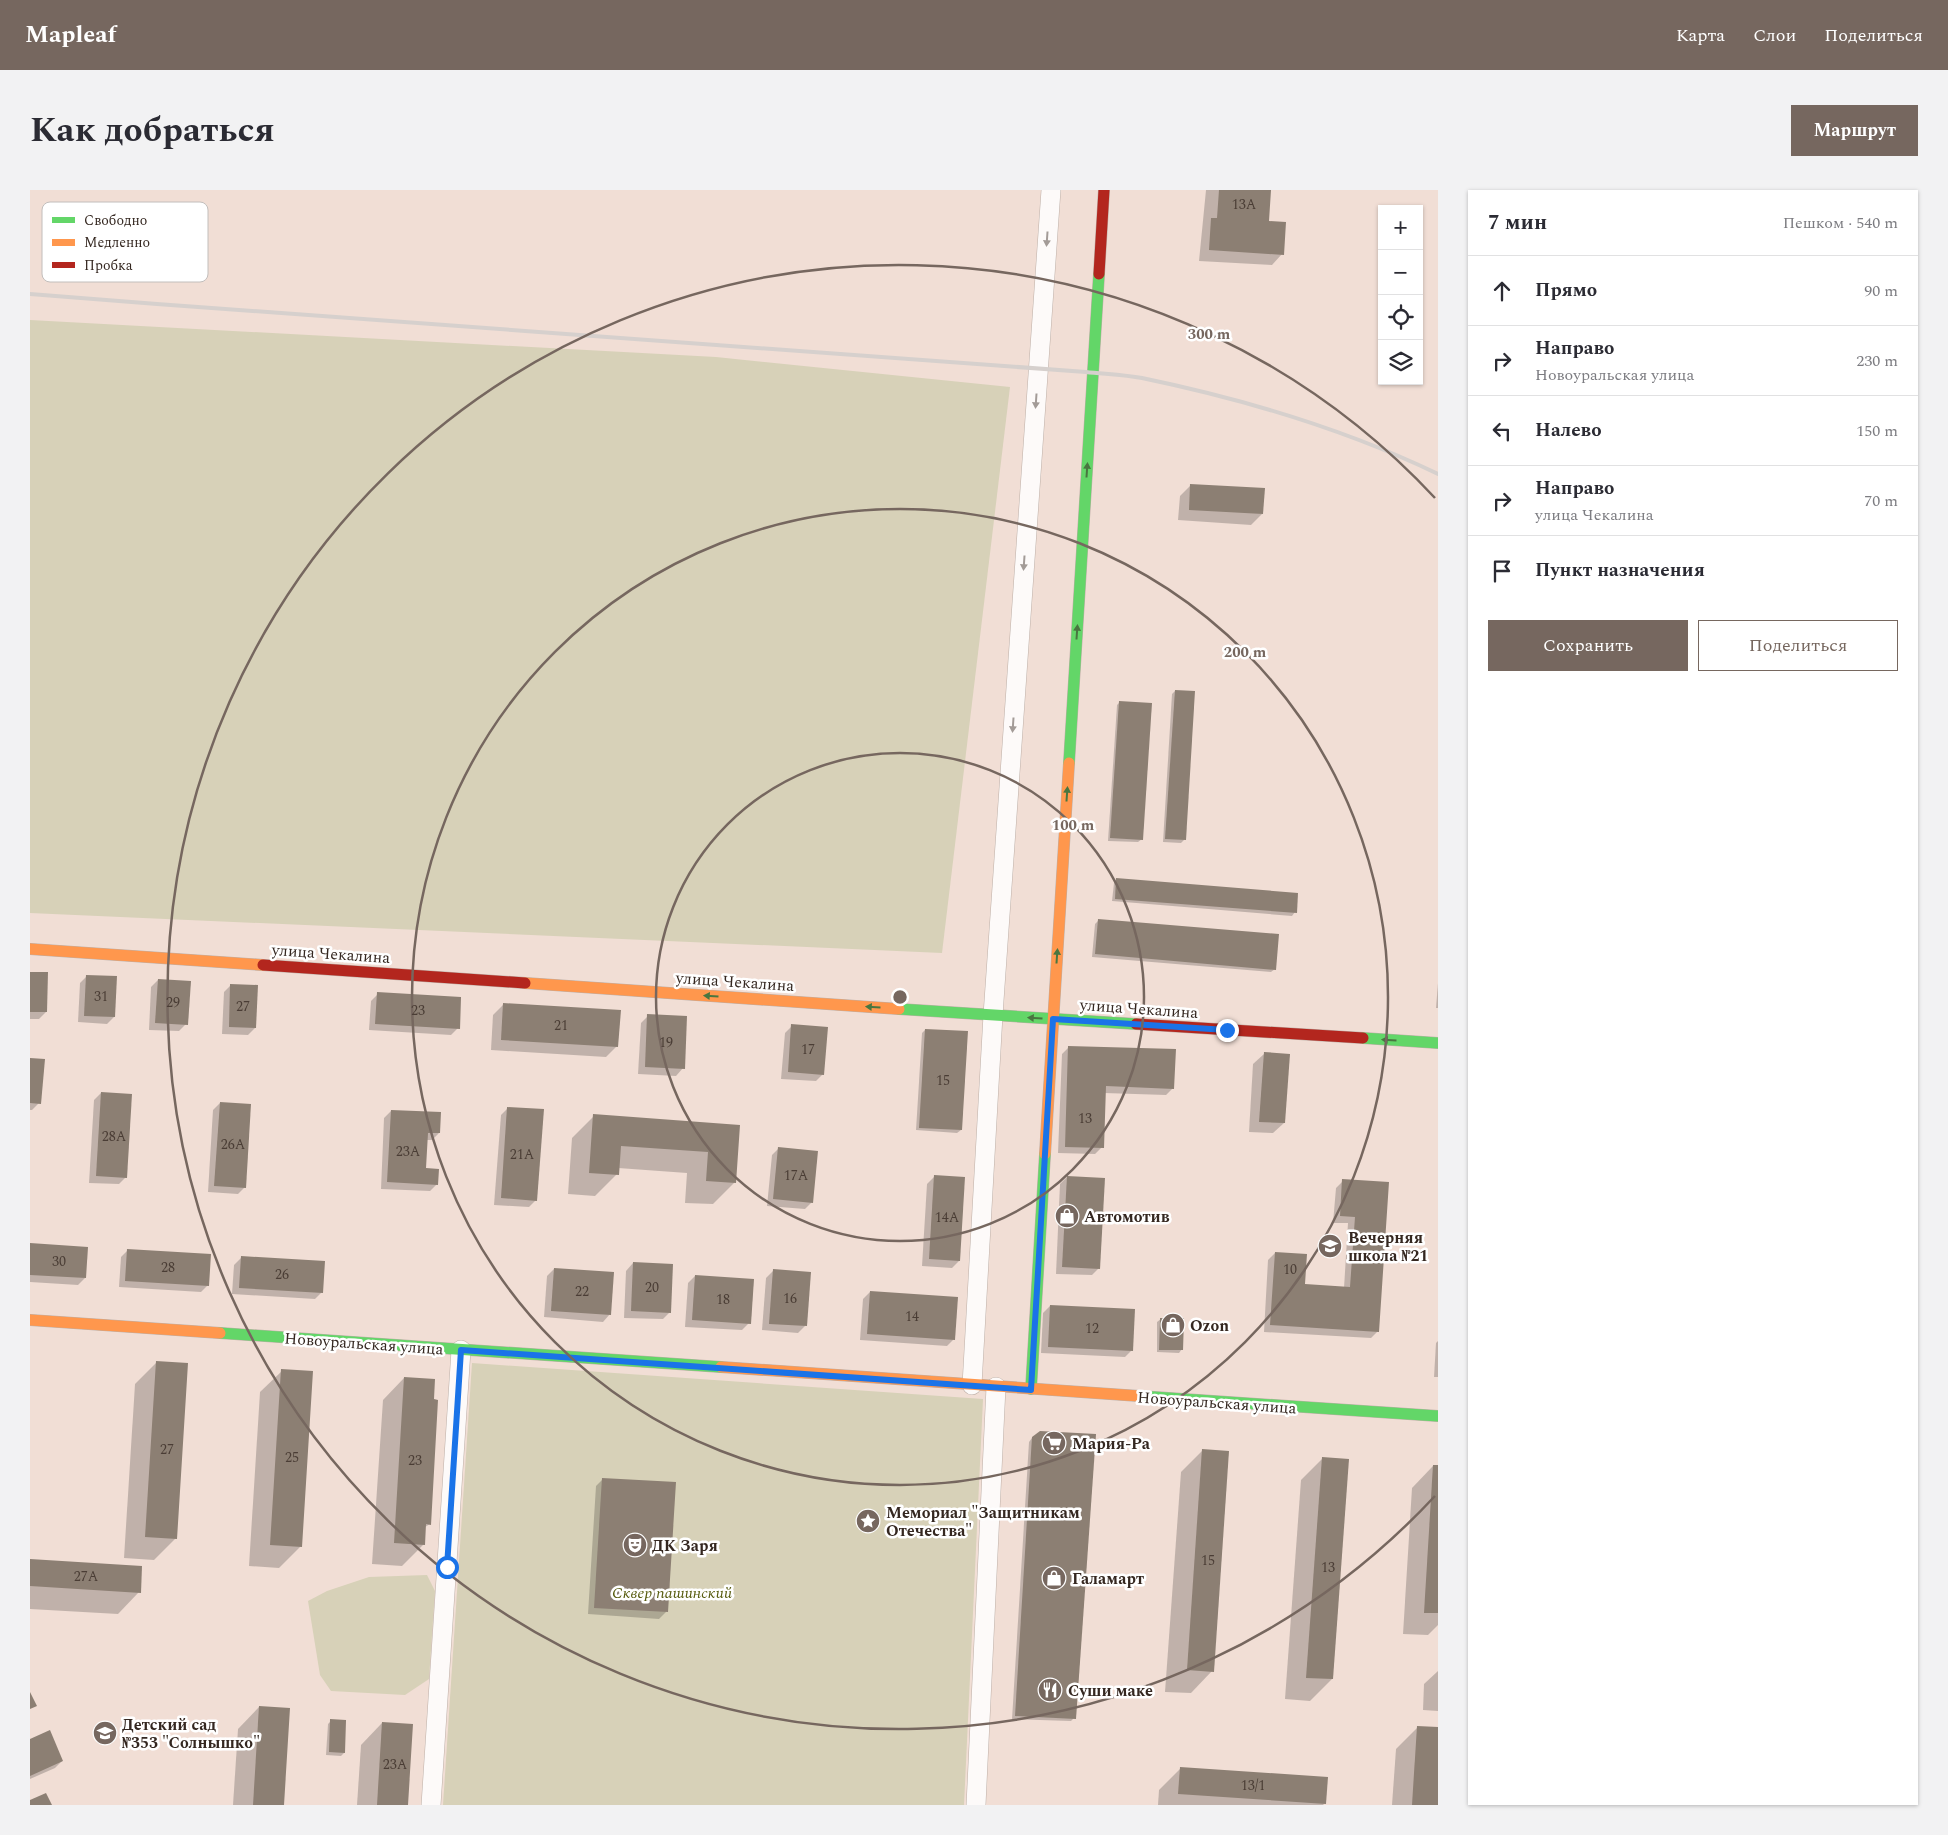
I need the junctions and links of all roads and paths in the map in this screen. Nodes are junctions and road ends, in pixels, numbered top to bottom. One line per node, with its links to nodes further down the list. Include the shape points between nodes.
1 (1051, 190): 4 (street, one-way to 4)
2 (1104, 190): 5 (street, one-way to 2)
3 (30, 948): 4 (street, улица Чекалина, one-way to 3)
4 (993, 1016): 5 (street, улица Чекалина, one-way to 4); 9 (street)
5 (1053, 1019): 6 (street, улица Чекалина, one-way to 5); 11 (street)
6 (1438, 1043)
7 (30, 1320): 8 (street, Новоуральская улица)
8 (461, 1350): 9 (street, Новоуральская улица); 13 (street)
9 (972, 1385): 10 (street, Новоуральская улица)
10 (996, 1387): 11 (street, Новоуральская улица); 14 (street)
11 (1031, 1390): 12 (street, Новоуральская улица)
12 (1438, 1416)
13 (431, 1805)
14 (976, 1805)

